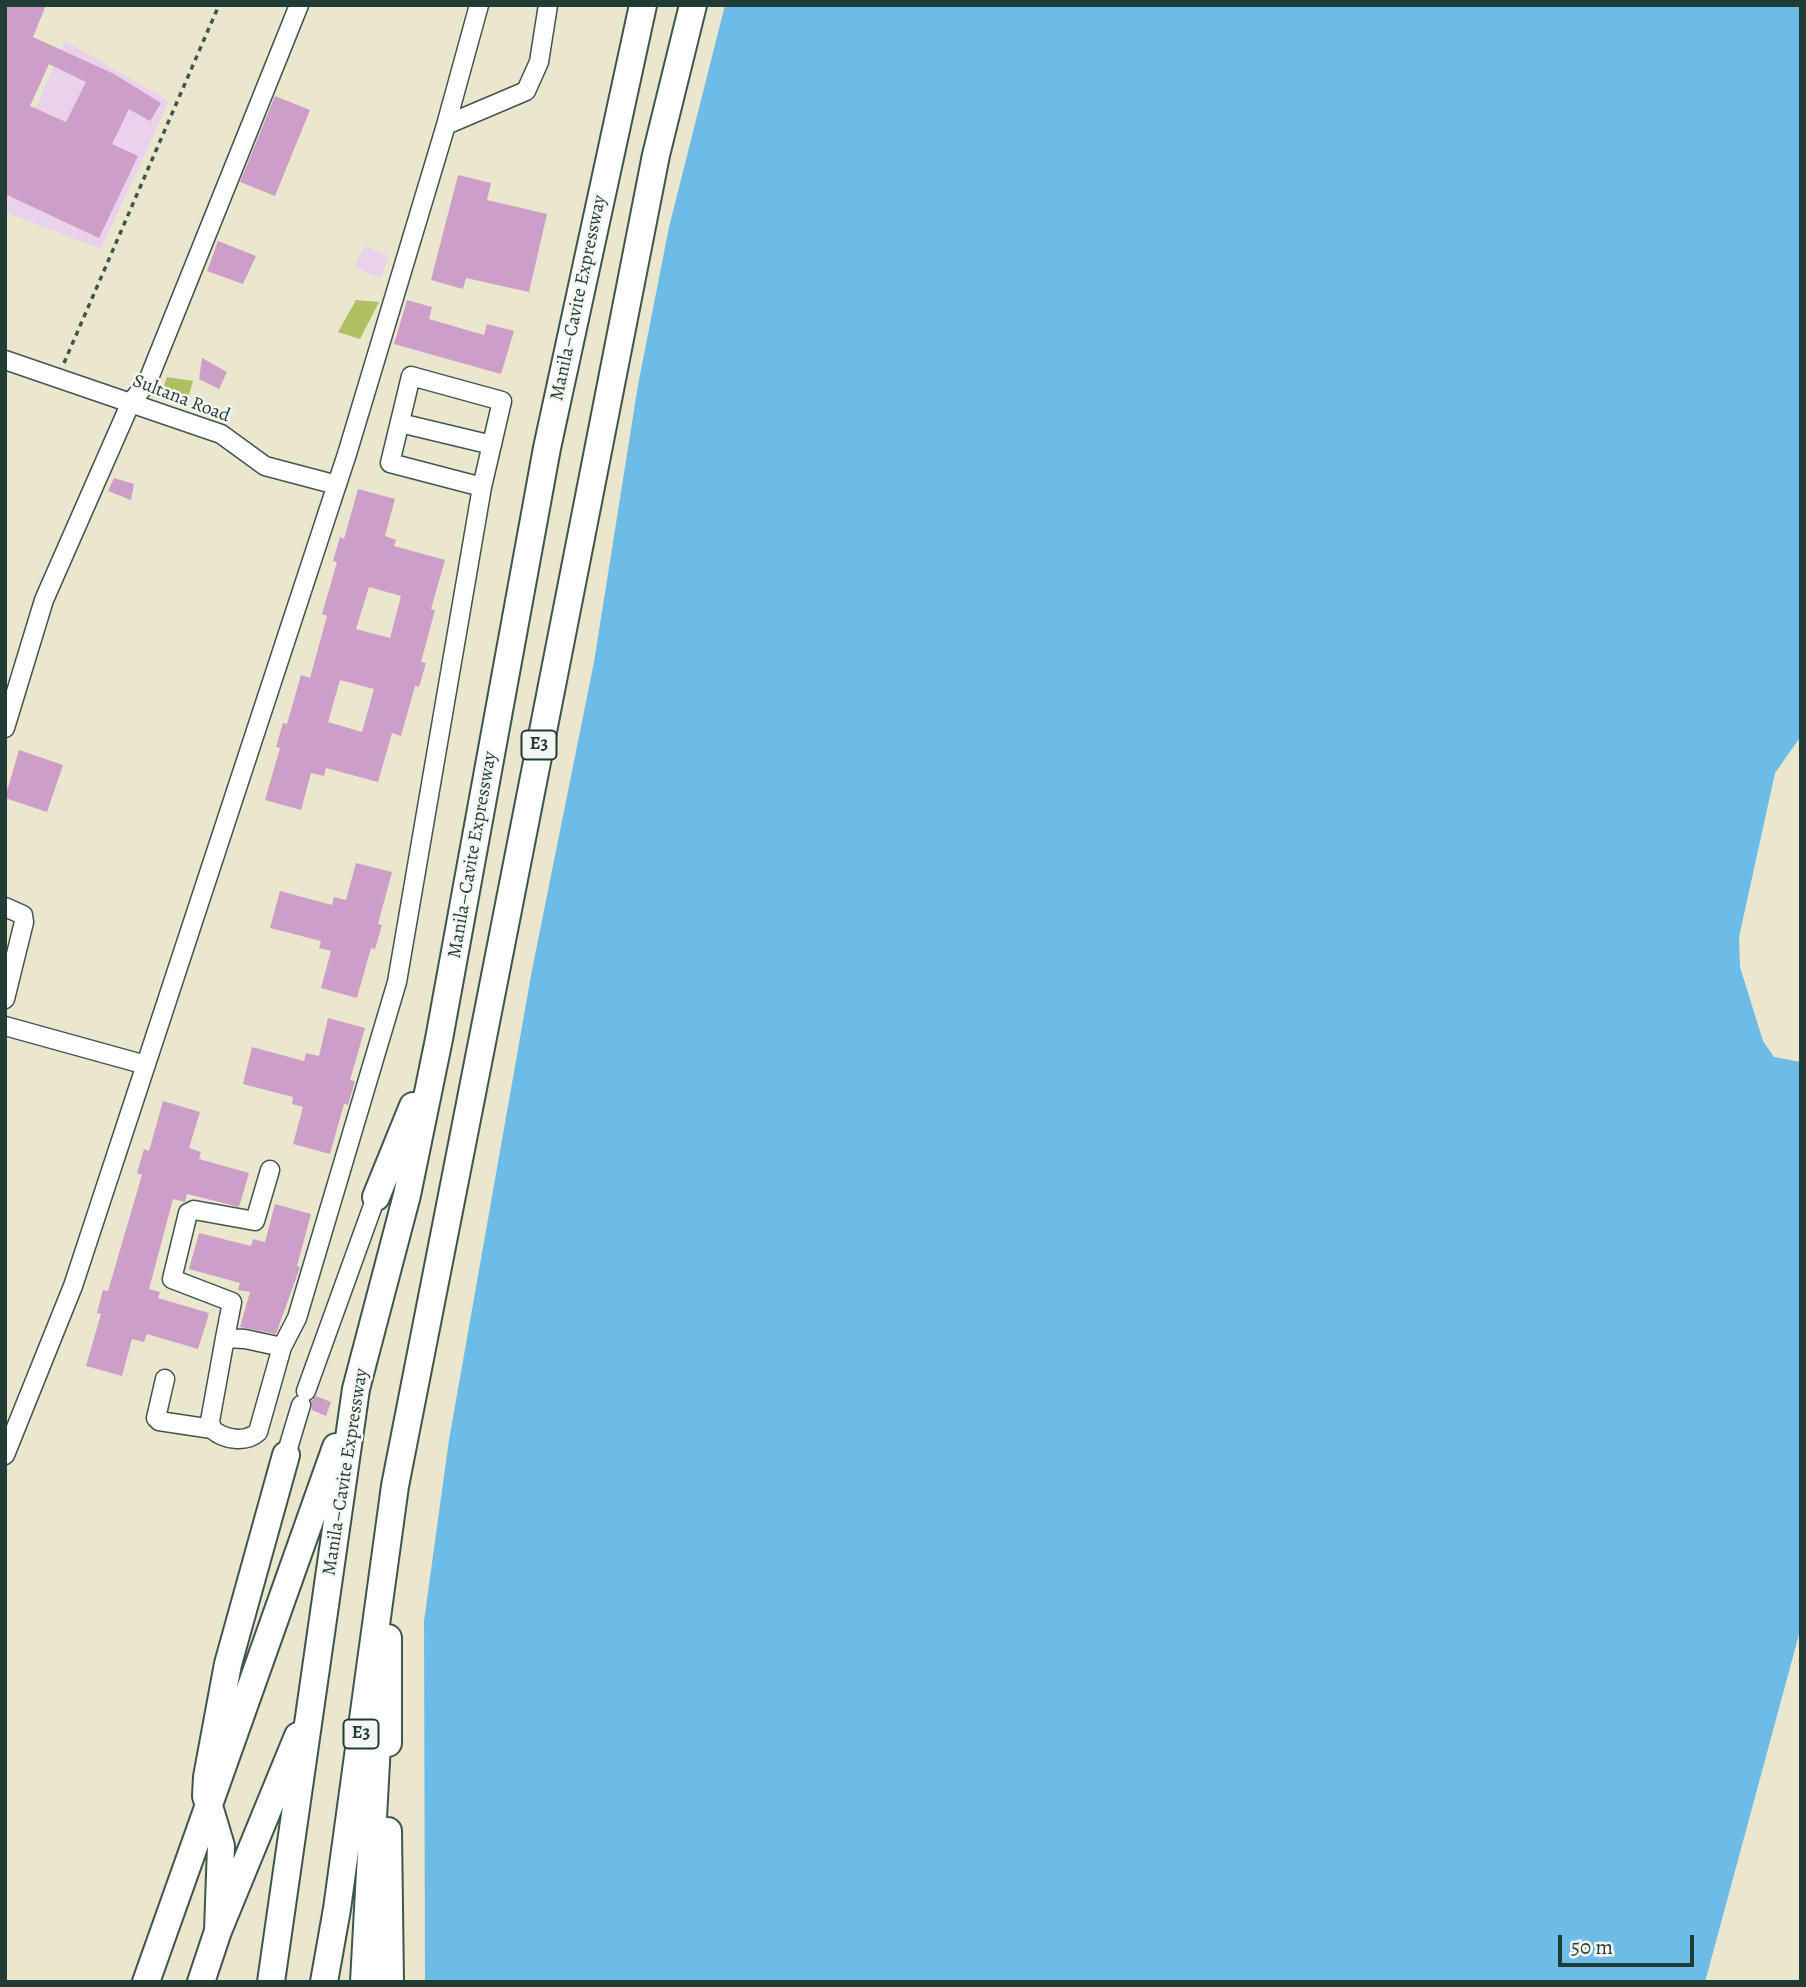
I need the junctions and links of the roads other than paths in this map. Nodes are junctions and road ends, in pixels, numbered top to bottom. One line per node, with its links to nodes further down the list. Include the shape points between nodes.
1 (299, 5): 8 (street, via 147,383)
2 (479, 5): 6 (street)
3 (548, 5): 6 (street, via 539,62 526,91)
4 (643, 5): 17 (highway, Manila–Cavite Expressway / E3, via 547,448)
5 (692, 5): 28 (highway, E3, via 653,169)
6 (446, 125): 11 (street)
7 (5, 360): 8 (street, Sultana Road)
8 (131, 402): 11 (street, Sultana Road, via 220,434 265,466); 13 (street, via 44,600)
9 (400, 423): 10 (street); 10 (street, via 411,376 502,401); 12 (street, via 390,463)
10 (492, 445): 12 (street)
11 (337, 485): 18 (street)
12 (482, 487): 22 (street, via 397,982 297,1318)
13 (5, 727)
14 (5, 906): 15 (street, via 23,915 24,922)
15 (5, 999)
16 (5, 1026): 18 (street)
17 (439, 1039): 20 (highway); 24 (highway, Manila–Cavite Expressway / E3, via 407,1195)
18 (146, 1065): 26 (street, via 73,1286)
19 (270, 1170): 21 (street, via 255,1221 194,1210 188,1213 172,1279 232,1302)
20 (376, 1197): 27 (street)
21 (225, 1338): 22 (street); 25 (street)
22 (282, 1347): 25 (street, via 258,1432 243,1440)
23 (164, 1379): 25 (street, via 156,1418)
24 (356, 1389): 29 (highway, Manila–Cavite Expressway / E3); 30 (highway)
25 (212, 1429)
26 (5, 1455)
27 (286, 1455): 30 (highway, via 222,1688 206,1784)
28 (395, 1486): 35 (highway, E3); 36 (highway, E3); 37 (highway, via 388,1629)
29 (310, 1705): 31 (highway, Manila–Cavite Expressway / E3); 34 (highway, Manila–Cavite Expressway / E3)
30 (211, 1808): 31 (highway, via 221,1846); 32 (highway)
31 (218, 1931): 33 (highway, Manila–Cavite Expressway / E3)
32 (146, 1982)
33 (201, 1982)
34 (271, 1982)
35 (324, 1982)
36 (364, 1982)
37 (390, 1982)

